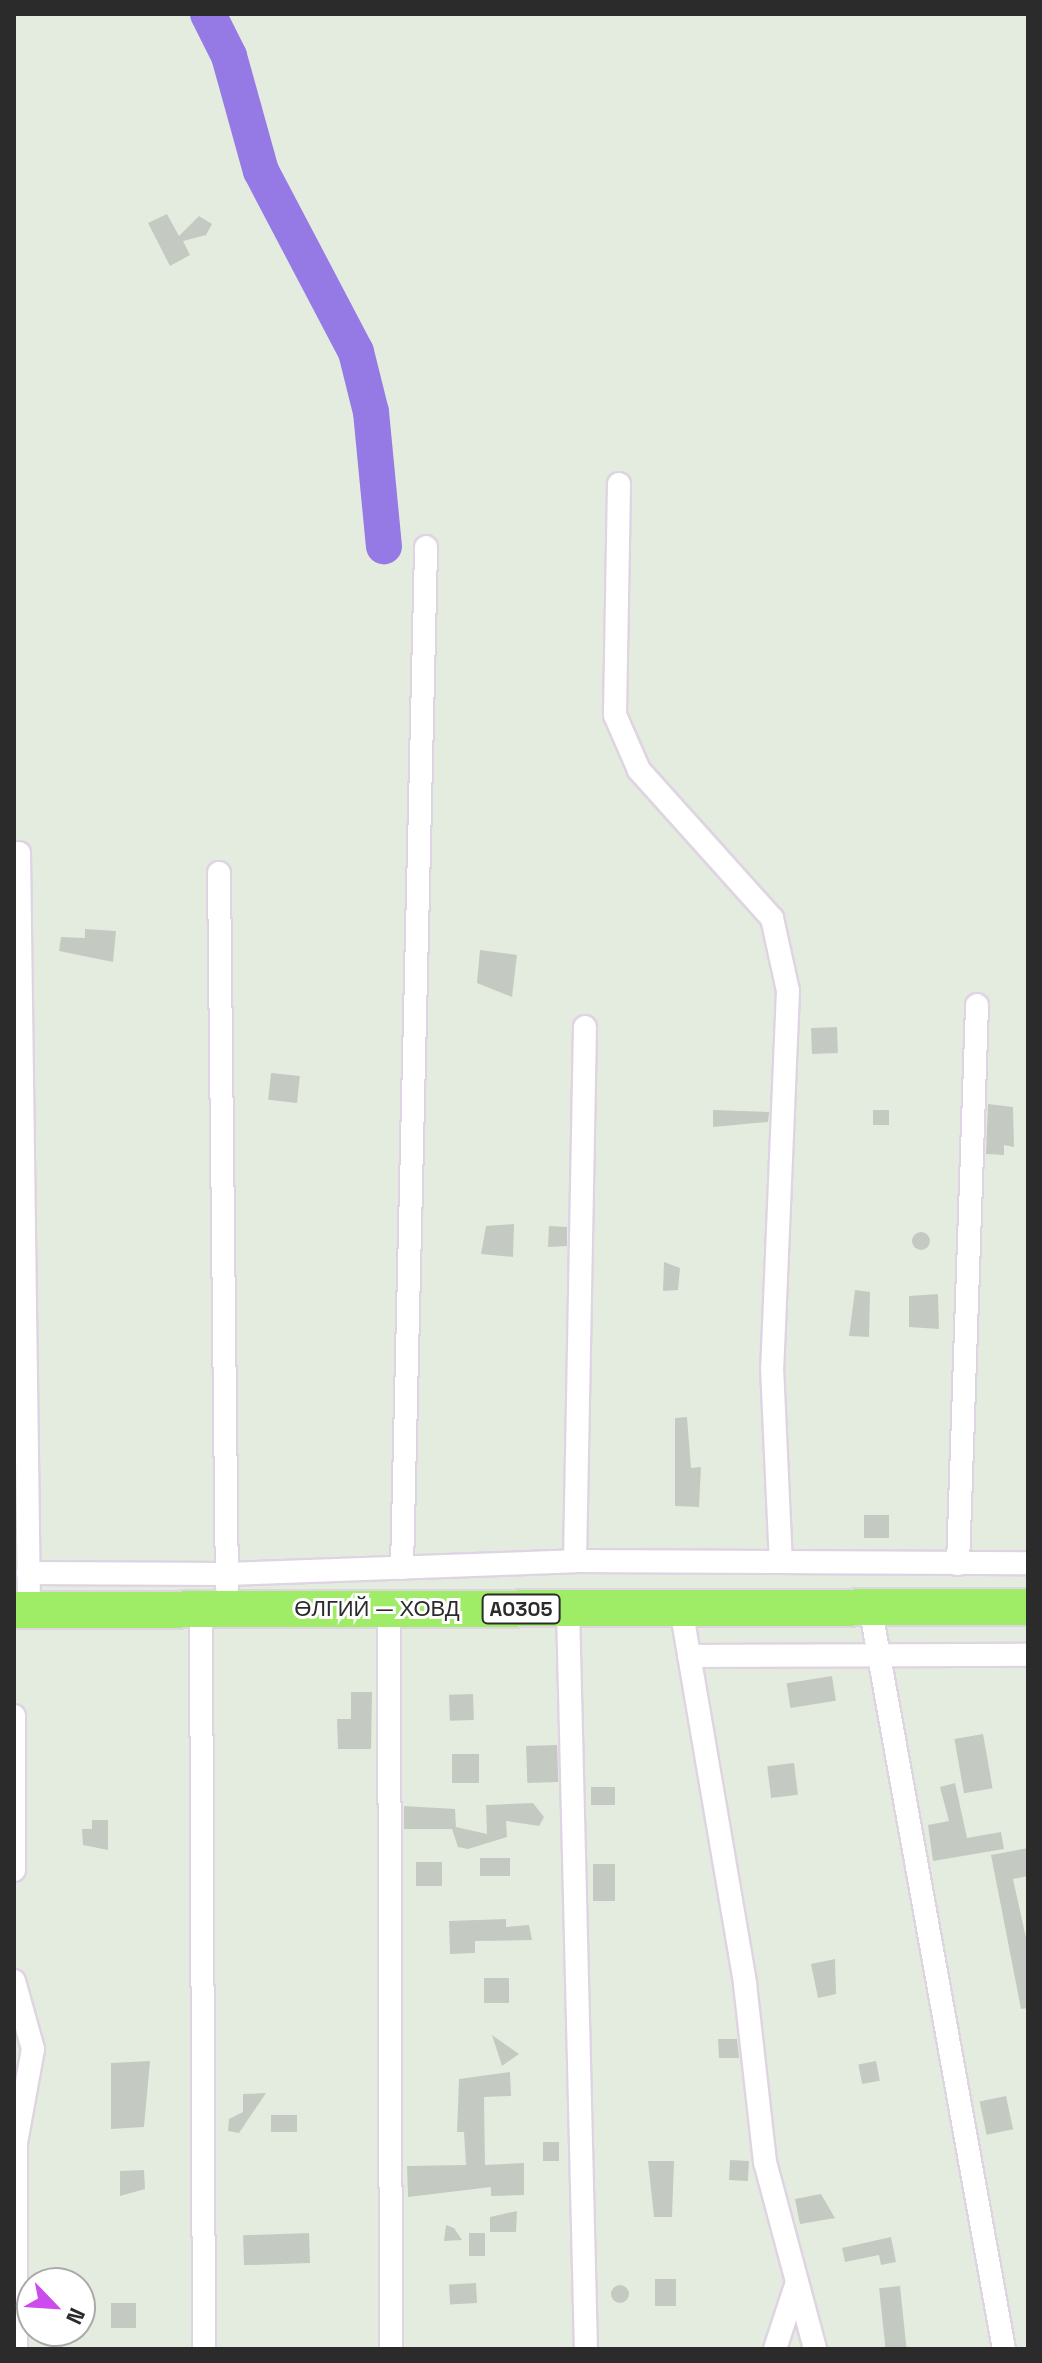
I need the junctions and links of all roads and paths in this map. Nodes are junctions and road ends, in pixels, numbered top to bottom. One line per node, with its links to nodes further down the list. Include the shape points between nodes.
1 (619, 484): 8 (street, via 615,715 639,770 772,918 788,991 772,1367)
2 (426, 547): 11 (street)
3 (19, 853): 12 (street)
4 (219, 873): 13 (street)
5 (977, 1005): 10 (street)
6 (585, 1027): 7 (street)
7 (575, 1561): 8 (street); 11 (street)
8 (781, 1562): 10 (street)
9 (1028, 1563): 10 (street)
10 (958, 1564)
11 (402, 1568): 13 (street)
12 (28, 1573): 13 (street); 19 (street)
13 (227, 1574): 20 (street)
14 (870, 1606): 15 (highway, ӨЛГИЙ — ХОВД / A0305); 16 (highway, ӨЛГИЙ — ХОВД / A0305); 21 (street)
15 (1028, 1607)
16 (681, 1608): 18 (highway, ӨЛГИЙ — ХОВД / A0305); 23 (street)
17 (389, 1609): 18 (highway, ӨЛГИЙ — ХОВД / A0305); 20 (highway, ӨЛГИЙ — ХОВД / A0305); 30 (street)
18 (568, 1609): 31 (street)
19 (21, 1610): 20 (highway, ӨЛГИЙ — ХОВД / A0305)
20 (214, 1610): 29 (street)
21 (876, 1652): 22 (street); 23 (street); 34 (street)
22 (1028, 1655)
23 (689, 1656): 27 (street, via 745,1984 765,2162)
24 (14, 1716): 25 (street)
25 (14, 1870)
26 (14, 1981): 28 (street, via 33,2049 16,2143)
27 (796, 2285): 32 (street); 33 (street)
28 (16, 2349)
29 (204, 2349)
30 (391, 2349)
31 (586, 2349)
32 (775, 2349)
33 (815, 2349)
34 (1004, 2349)

